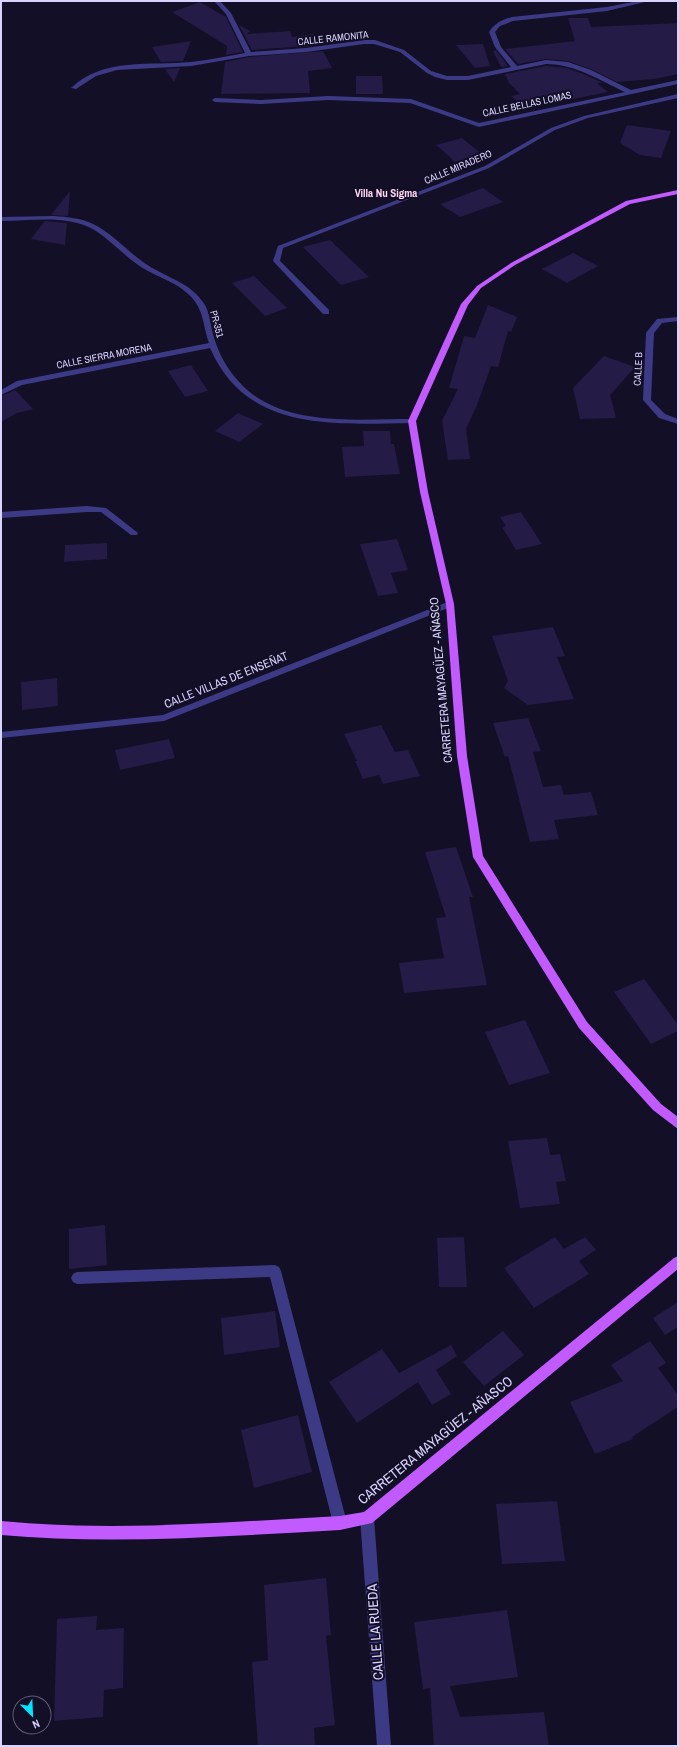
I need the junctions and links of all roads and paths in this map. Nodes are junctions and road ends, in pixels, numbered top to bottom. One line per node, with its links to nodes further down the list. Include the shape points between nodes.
1 (217, 1): 3 (street, via 228,13)
2 (646, 1): 4 (street, via 607,9 512,19 496,25 492,32 494,40 504,57)
3 (250, 54): 4 (street, CALLE RAMONITA, via 375,42 402,51 436,76 468,78); 6 (street, CALLE RAMONITA, via 191,64 116,68 103,71)
4 (515, 68): 7 (street, CALLE RAMONITA, via 546,62 564,62)
5 (678, 82): 7 (street, CALLE BELLAS LOMAS)
6 (74, 88)
7 (630, 92): 9 (street, CALLE BELLAS LOMAS, via 479,125 411,102 396,100)
8 (678, 96): 12 (street, CALLE MIRADERO, via 586,117 553,129 487,168 280,247 276,261)
9 (215, 100)
10 (678, 192): 16 (main road, via 628,202 513,264 479,287 465,304)
11 (1, 219): 14 (street, PR-351 / PR-351, via 68,220 94,227 146,267 187,289 202,305)
12 (326, 312)
13 (678, 319): 17 (street, CALLE B, via 660,321 650,333 647,400 662,416)
14 (212, 345): 15 (street, CALLE SIERRA MORENA, via 20,383); 16 (street, PR-351 / PR-351, via 218,358 243,390 258,400 290,414 310,419 362,422)
15 (1, 393)
16 (412, 421): 20 (main road, CARRETERA MAYAGÜEZ - AÑASCO, via 424,492)
17 (678, 422)
18 (1, 515): 19 (street, via 103,510)
19 (134, 533)
20 (450, 604): 21 (street, CALLE VILLAS DE ENSEÑAT, via 164,718); 22 (main road, CARRETERA MAYAGÜEZ - AÑASCO, via 462,756 478,857 583,1024 657,1108)
21 (1, 735)
22 (678, 1124)
23 (678, 1262): 25 (main road, CARRETERA MAYAGÜEZ - AÑASCO)
24 (77, 1278): 26 (street, via 275,1271)
25 (367, 1518): 26 (main road, CARRETERA MAYAGÜEZ - AÑASCO); 28 (street, CALLE LA RUEDA)
26 (340, 1523): 27 (main road, CARRETERA MAYAGÜEZ - AÑASCO, via 152,1533 45,1532)
27 (1, 1528)
28 (384, 1746)

